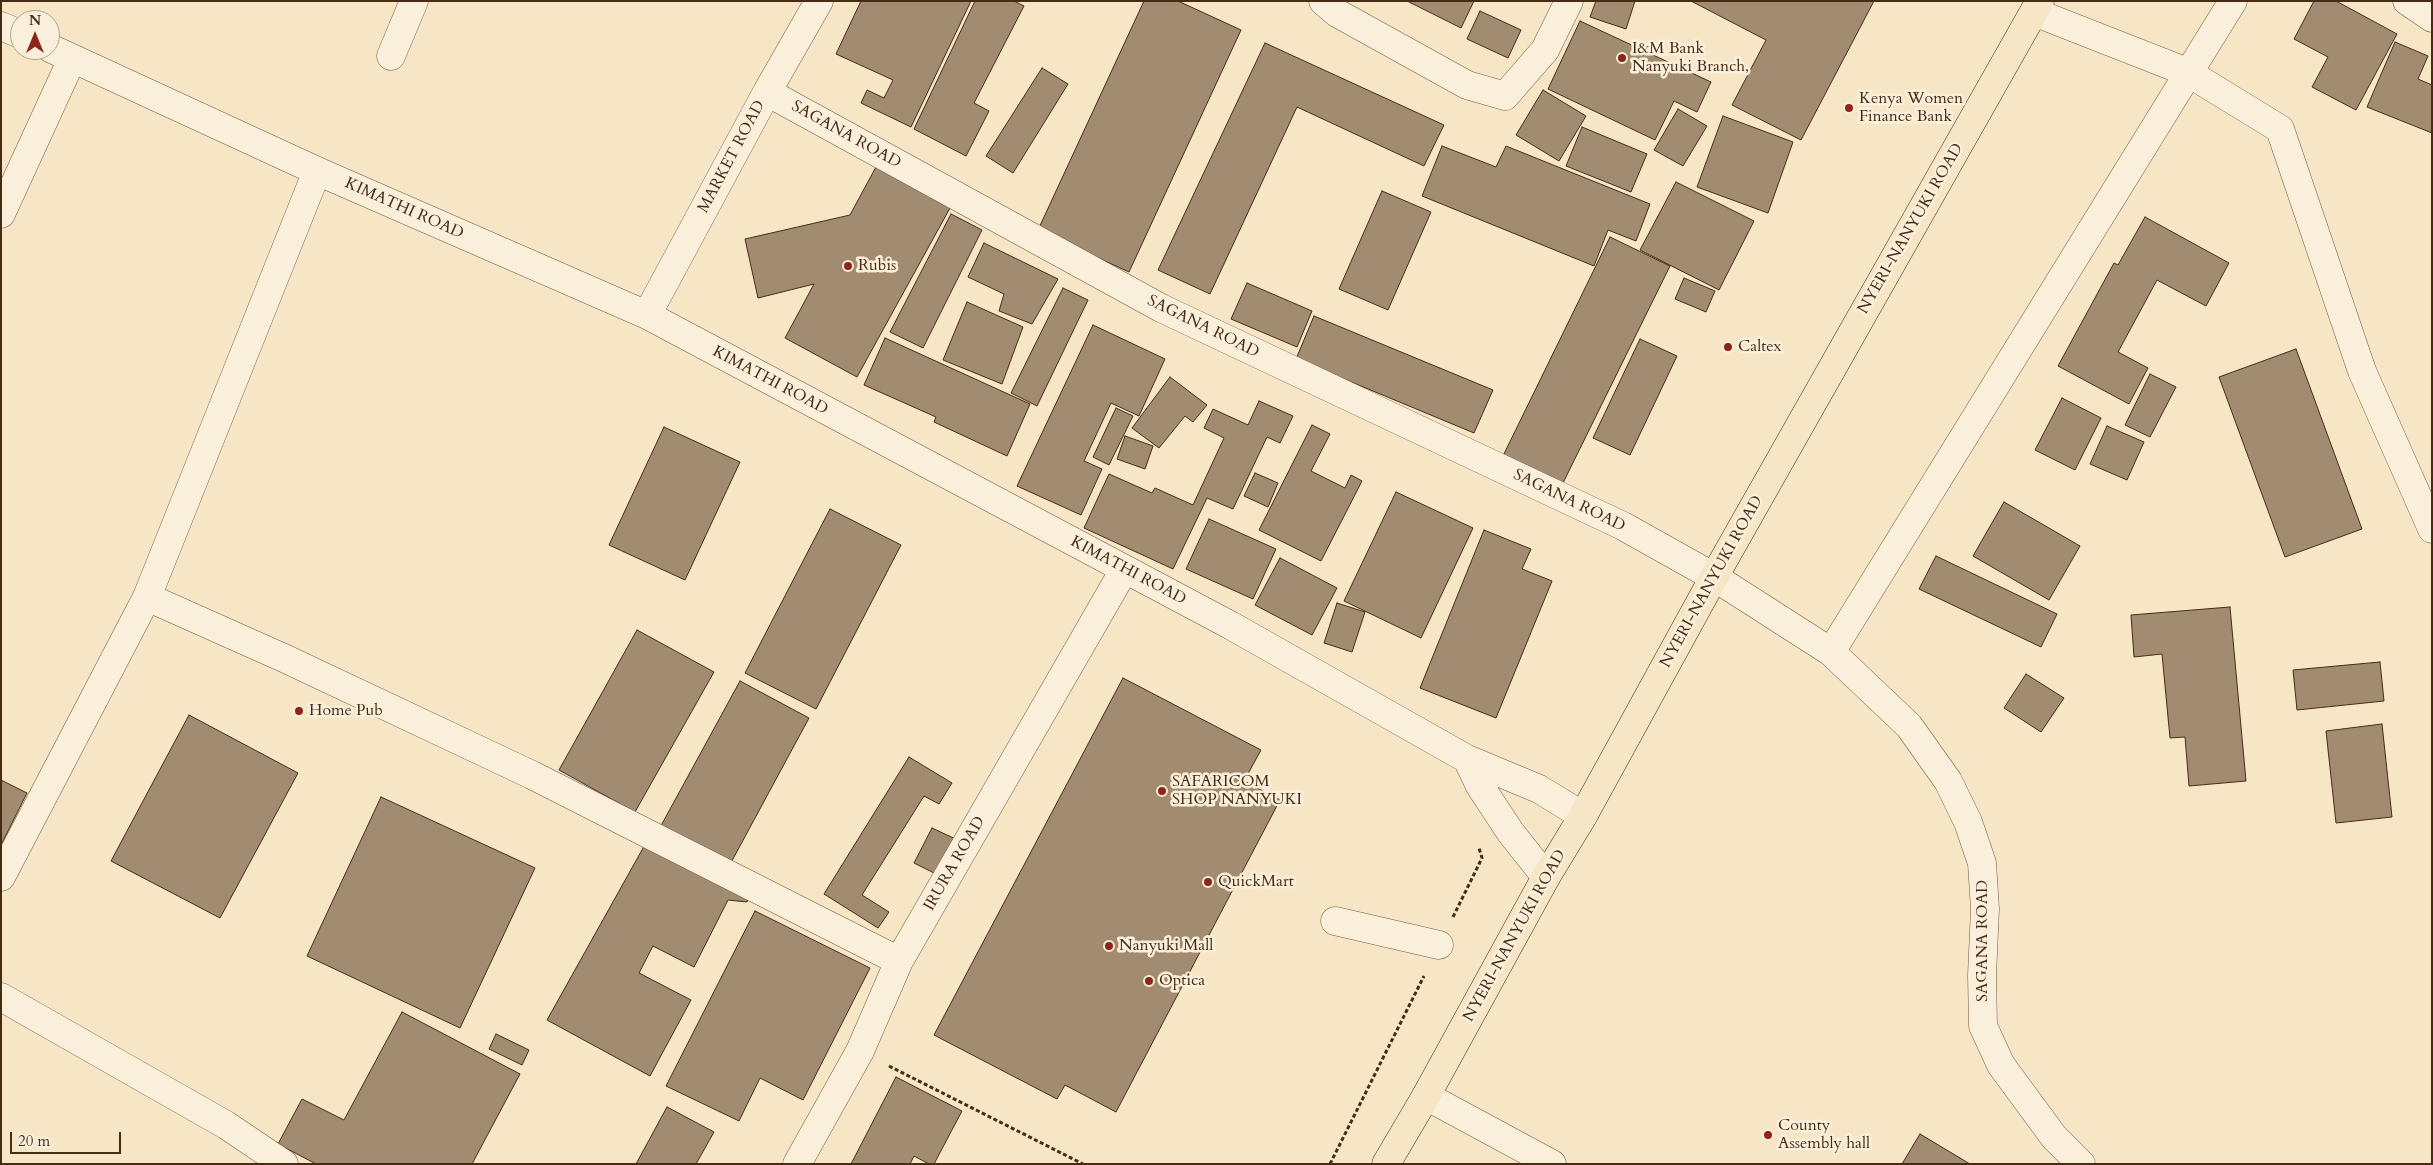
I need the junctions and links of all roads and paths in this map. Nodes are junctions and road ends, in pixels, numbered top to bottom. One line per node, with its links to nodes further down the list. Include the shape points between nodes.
1 (414, 1): 10 (street)
2 (819, 1): 12 (street, MARKET ROAD)
3 (1323, 1): 4 (street, via 1337,13 1466,85 1505,96 1545,50)
4 (1569, 1)
5 (2233, 1): 11 (street)
6 (2407, 1): 8 (street)
7 (2037, 7): 11 (street); 18 (highway, NYERI-NANYUKI ROAD)
8 (2432, 18)
9 (61, 53): 13 (street, KIMATHI ROAD); 14 (street)
10 (391, 56)
11 (2187, 72): 16 (street, via 2280,129 2362,371); 20 (street)
12 (767, 92): 15 (street, MARKET ROAD); 18 (street, SAGANA ROAD, via 1161,308 1623,526)
13 (317, 170): 15 (street, KIMATHI ROAD); 19 (street)
14 (1, 214)
15 (647, 315): 17 (street, KIMATHI ROAD)
16 (2432, 529)
17 (1124, 570): 21 (street, KIMATHI ROAD, via 1230,625); 27 (street, IRURA ROAD)
18 (1714, 577): 20 (street, SAGANA ROAD); 22 (highway, NYERI-NANYUKI ROAD)
19 (146, 597): 23 (street); 27 (street, via 532,775)
20 (1830, 652): 36 (street, SAGANA ROAD, via 1909,726 1948,781 1968,822 1982,863 1985,909 1983,1026 2001,1065 2054,1137)
21 (1467, 759): 22 (street, KIMATHI ROAD, via 1539,789); 24 (street, via 1480,786 1511,833)
22 (1583, 816): 24 (highway, NYERI-NANYUKI ROAD)
23 (1, 877)
24 (1546, 877): 30 (highway, NYERI-NANYUKI ROAD)
25 (1336, 921): 26 (street)
26 (1439, 945)
27 (899, 961): 29 (street, IRURA ROAD)
28 (1, 997): 31 (street, via 226,1125)
29 (860, 1051): 32 (street, IRURA ROAD); 33 (path)
30 (1426, 1096): 34 (highway, NYERI-NANYUKI ROAD); 35 (street)
31 (284, 1164)
32 (797, 1164)
33 (1083, 1164)
34 (1386, 1164)
35 (1552, 1164)
36 (2081, 1164)

